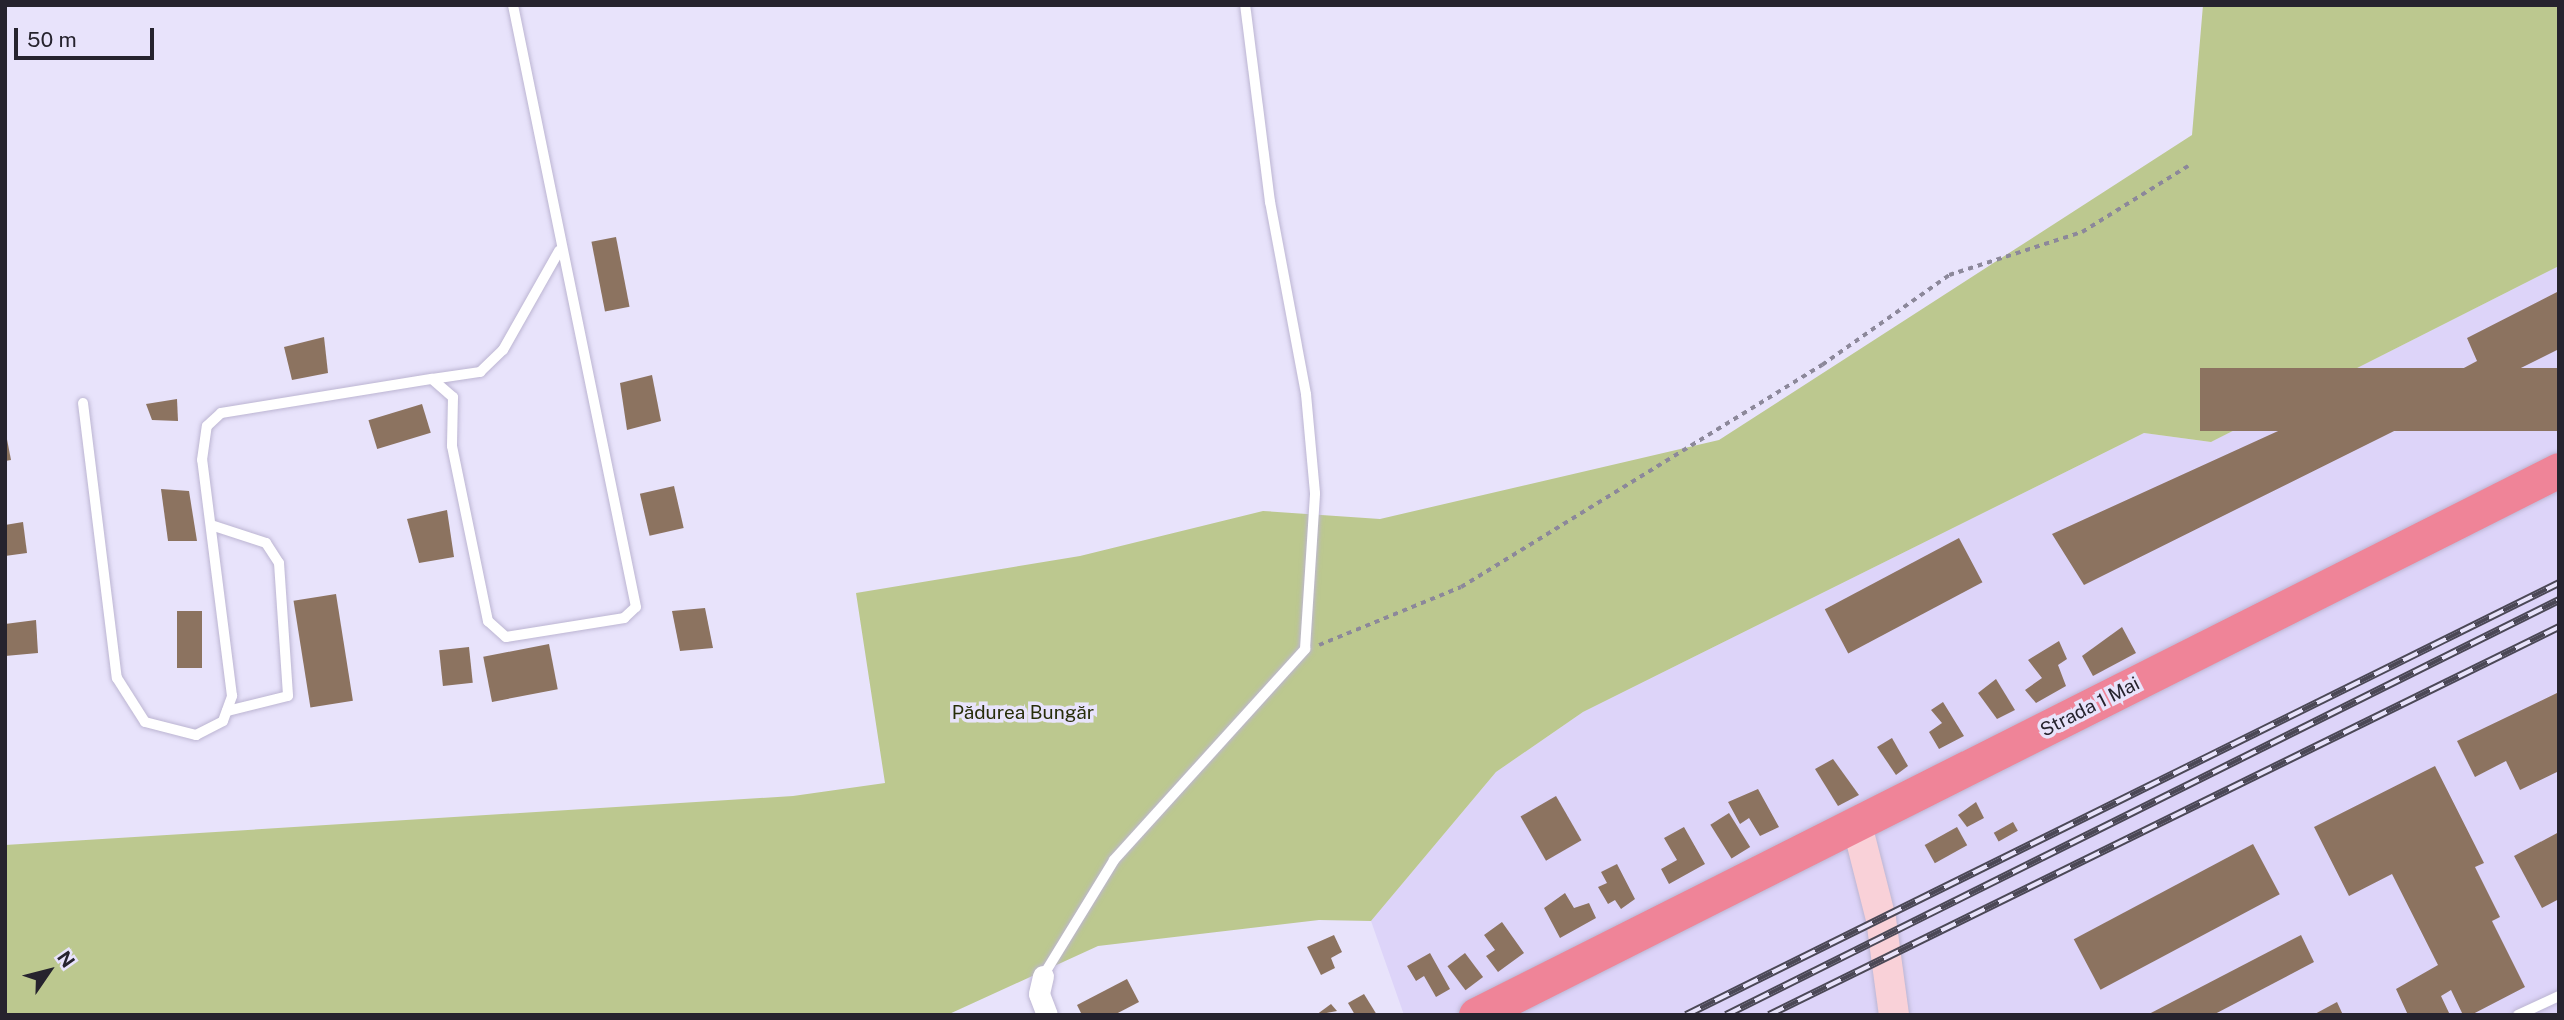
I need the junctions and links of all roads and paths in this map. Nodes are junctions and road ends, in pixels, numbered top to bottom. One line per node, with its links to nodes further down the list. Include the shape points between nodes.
1 (513, 5): 4 (lane)
2 (1245, 5): 9 (lane, via 1270,202 1306,394 1315,493)
3 (2188, 166): 9 (path, via 2082,232 1949,275 1822,365 1461,587)
4 (559, 251): 5 (lane, via 488,365 480,372); 5 (lane, via 636,607 624,618 506,637 488,621 452,446 453,397)
5 (432, 379): 8 (lane, via 221,413 206,426 202,460)
6 (83, 403): 10 (lane, via 117,678 145,722 196,735 223,721)
7 (2559, 470): 11 (highway, Strada 1 Mai)
8 (211, 525): 10 (lane, via 233,696); 10 (lane, via 266,543 279,563 288,696)
9 (1305, 649): 12 (lane, via 1114,860)
10 (227, 711)
11 (1857, 825): 15 (highway, Strada 1 Mai); 16 (main road, via 1881,919)
12 (1043, 976): 14 (street, via 1039,994)
13 (2559, 996): 17 (lane)
14 (1047, 1015)
15 (1476, 1015)
16 (1894, 1015)
17 (2518, 1015)

